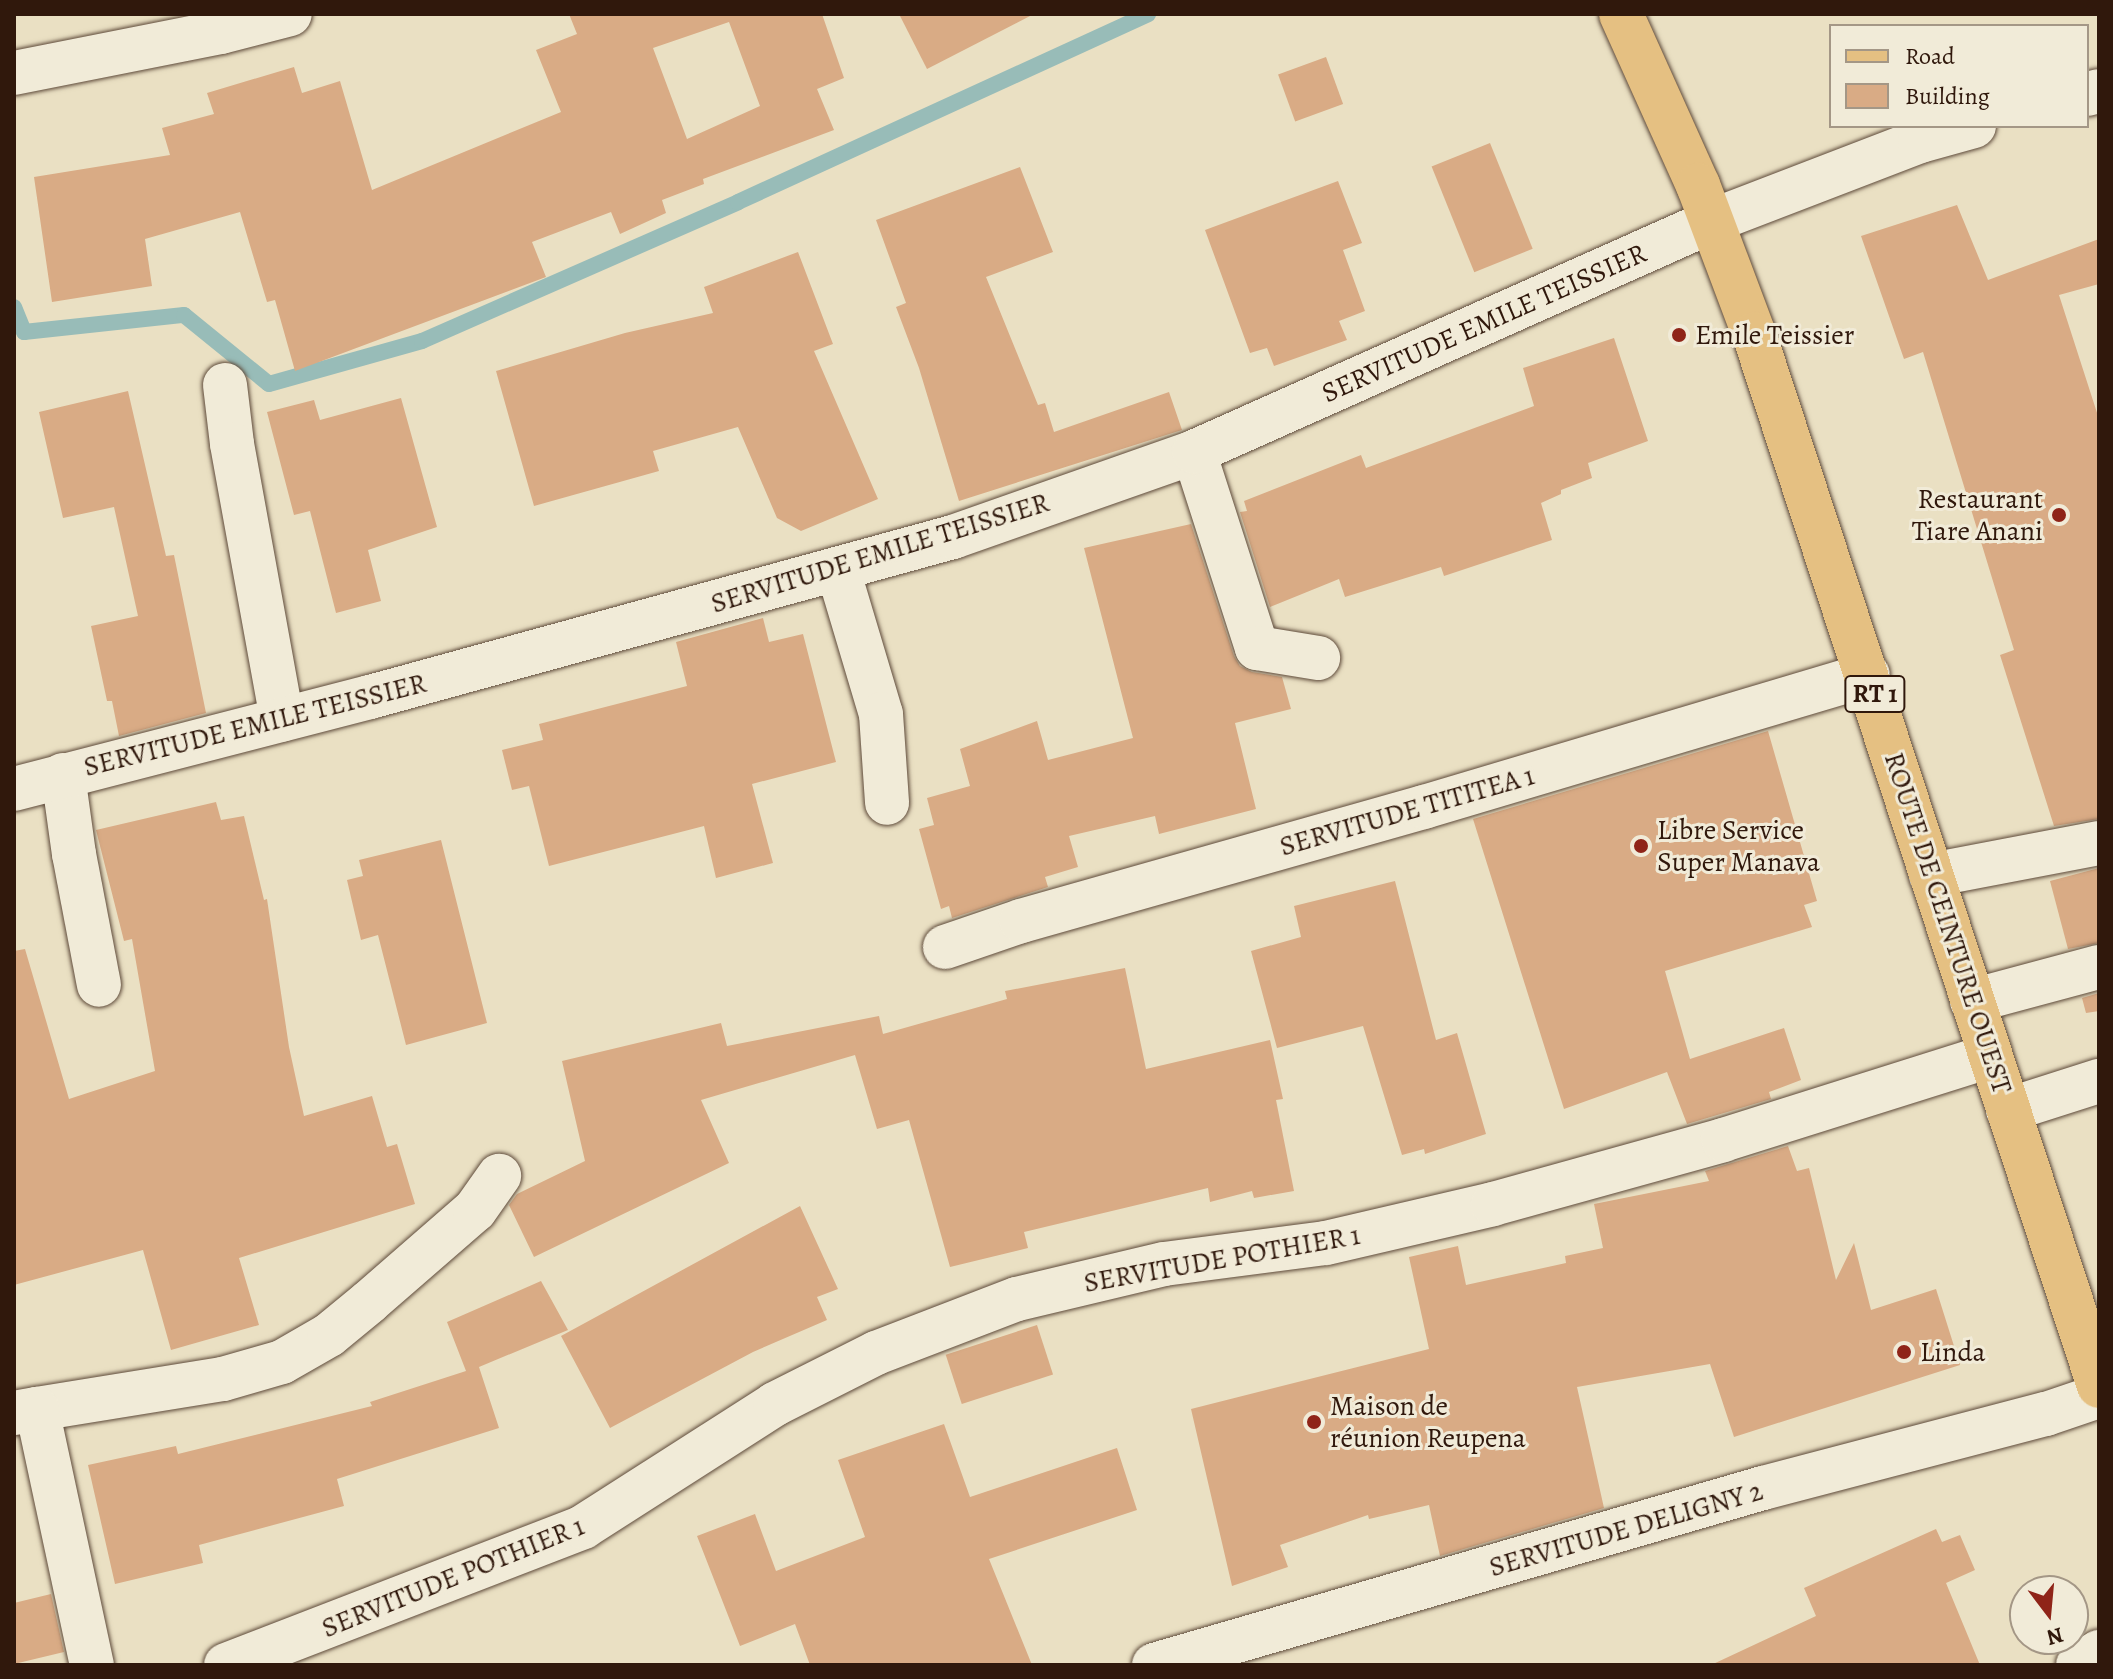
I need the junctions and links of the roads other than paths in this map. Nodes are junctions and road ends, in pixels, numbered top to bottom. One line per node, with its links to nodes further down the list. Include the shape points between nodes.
1 (290, 14): 3 (street)
2 (1621, 14): 5 (main road, ROUTE DE CEINTURE OUEST / RT 1)
3 (14, 73)
4 (1967, 128): 5 (street, SERVITUDE EMILE TEISSIER)
5 (1712, 221): 7 (street, SERVITUDE EMILE TEISSIER); 10 (main road, ROUTE DE CEINTURE OUEST / RT 1)
6 (225, 385): 11 (street)
7 (1194, 452): 8 (street, SERVITUDE EMILE TEISSIER, via 953,537); 9 (street, via 1257,648)
8 (838, 570): 11 (street, SERVITUDE EMILE TEISSIER); 12 (street)
9 (1318, 658)
10 (1868, 675): 18 (main road, ROUTE DE CEINTURE OUEST / RT 1); 19 (street, SERVITUDE TITITEA 1)
11 (282, 719): 14 (street, SERVITUDE EMILE TEISSIER)
12 (883, 736): 13 (street); 16 (street)
13 (917, 765)
14 (63, 775): 15 (street, SERVITUDE EMILE TEISSIER); 21 (street)
15 (14, 789)
16 (887, 803)
17 (2099, 843): 18 (street)
18 (1931, 875): 22 (main road, ROUTE DE CEINTURE OUEST / RT 1)
19 (945, 947)
20 (2099, 967): 22 (street)
21 (99, 985)
22 (1972, 1001): 23 (main road, ROUTE DE CEINTURE OUEST / RT 1)
23 (1990, 1056): 25 (main road, ROUTE DE CEINTURE OUEST / RT 1); 32 (street, SERVITUDE POTHIER 1, via 1723,1140 1493,1204 1326,1243 1164,1264 1017,1299 876,1353 775,1404 583,1527)
24 (2099, 1081): 25 (street)
25 (2008, 1110): 27 (main road, ROUTE DE CEINTURE OUEST / RT 1)
26 (499, 1176): 29 (street, via 475,1210 403,1272 329,1335 282,1362 223,1379)
27 (2099, 1386)
28 (2099, 1396): 33 (street, SERVITUDE DELIGNY 2)
29 (26, 1411): 31 (street)
30 (2099, 1652): 34 (street)
31 (92, 1665)
32 (226, 1665)
33 (1154, 1665)
34 (2078, 1665)

